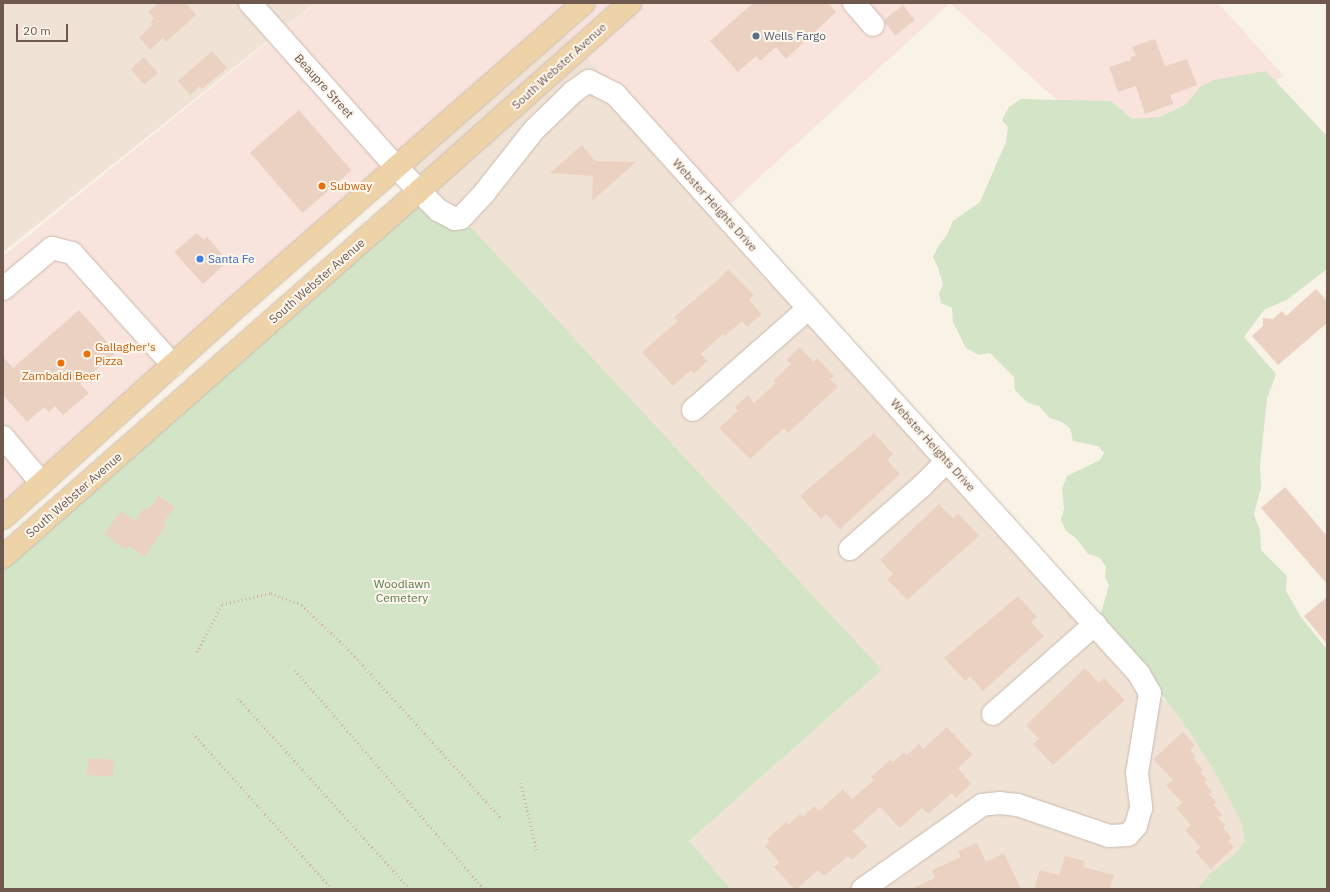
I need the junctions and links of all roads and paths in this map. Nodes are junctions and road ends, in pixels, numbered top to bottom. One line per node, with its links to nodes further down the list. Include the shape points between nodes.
1 (250, 3): 6 (street, Beaupre Street)
2 (584, 3): 6 (main road)
3 (630, 3): 7 (main road, South Webster Avenue)
4 (854, 3): 5 (street)
5 (873, 25)
6 (397, 168): 7 (street, Webster Heights Drive); 10 (main road)
7 (419, 191): 9 (street, Webster Heights Drive, via 438,210 455,219 461,218 534,130 573,92 589,81 615,94); 17 (main road, South Webster Avenue)
8 (3, 289): 10 (street, via 52,248 72,253)
9 (809, 308): 11 (street); 13 (street, Webster Heights Drive)
10 (173, 365): 14 (main road)
11 (693, 410)
12 (3, 437): 14 (street, via 34,474)
13 (947, 461): 16 (street); 18 (street, Webster Heights Drive)
14 (44, 481): 15 (main road)
15 (3, 518)
16 (850, 549)
17 (3, 557)
18 (1095, 624): 22 (street); 30 (street, Webster Heights Drive, via 1140,674 1150,693 1136,773 1141,795 1141,808 1136,826 1128,835 1109,836 1018,805 982,805)
19 (197, 652): 25 (path, via 222,604 271,593 302,605 352,653)
20 (295, 670): 29 (path)
21 (238, 698): 28 (path)
22 (993, 714)
23 (193, 733): 27 (path)
24 (521, 783): 26 (path)
25 (501, 818)
26 (537, 852)
27 (332, 889)
28 (410, 889)
29 (484, 889)
30 (863, 889)

